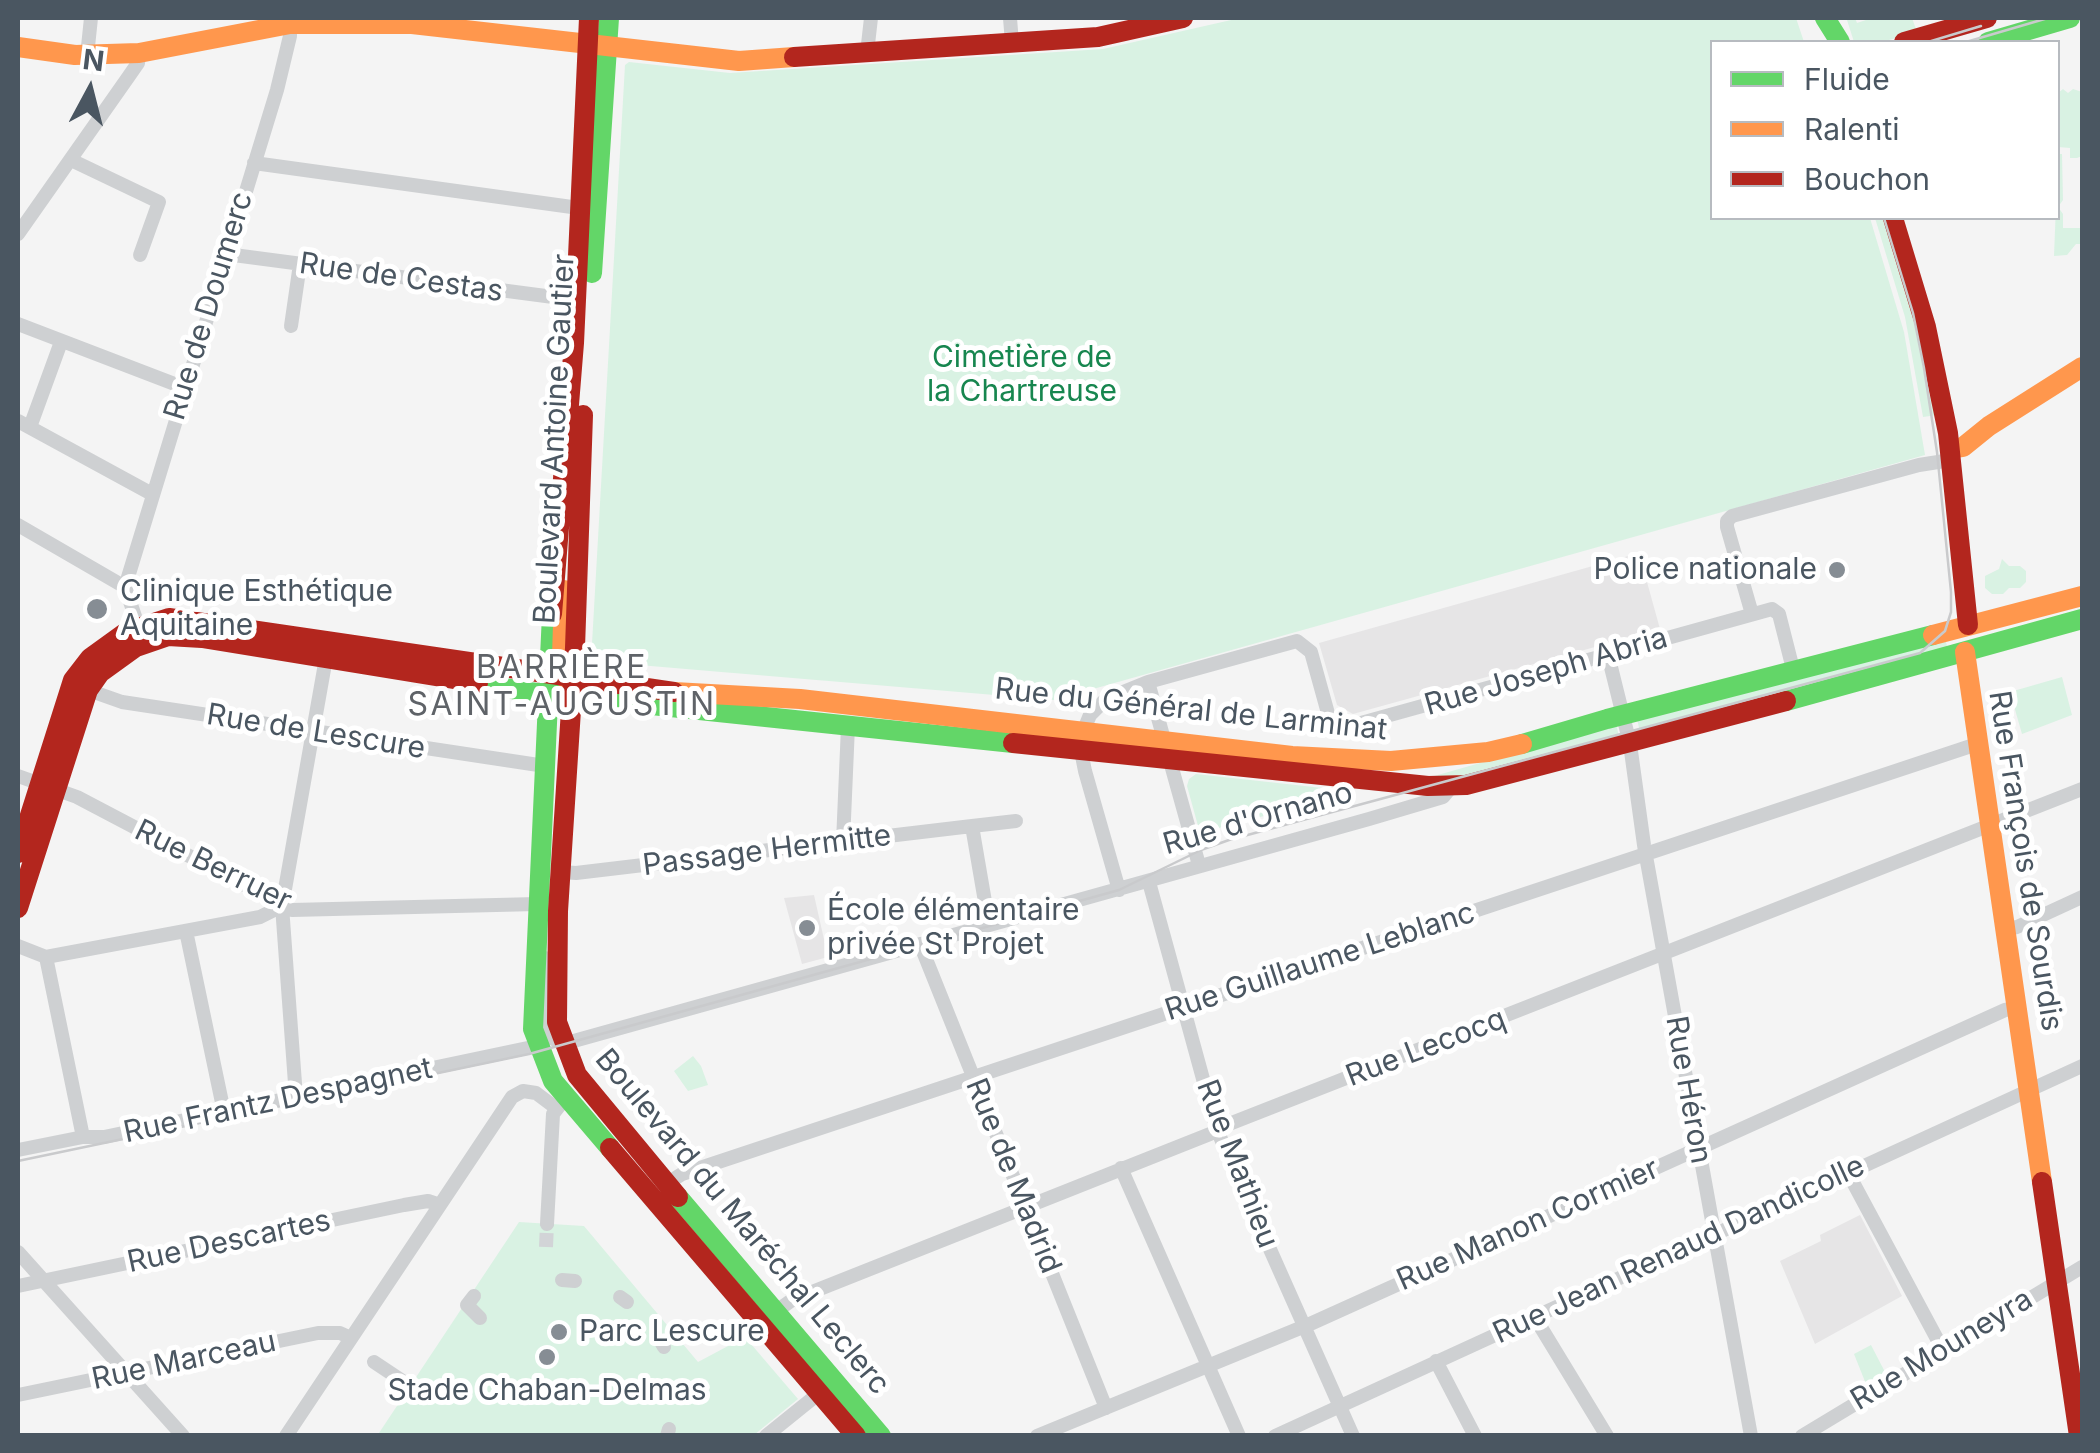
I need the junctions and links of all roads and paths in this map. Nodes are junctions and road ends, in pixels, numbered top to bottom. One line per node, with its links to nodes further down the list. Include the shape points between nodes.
1 (92, 18): 21 (street)
2 (589, 18): 17 (main road)
3 (600, 18): 17 (main road)
4 (609, 18): 17 (main road)
5 (870, 18): 20 (street)
6 (1010, 18): 16 (street)
7 (1182, 18): 16 (main road, via 1128,32)
8 (1823, 18): 13 (main road)
9 (1987, 18): 12 (main road)
10 (2060, 19): 15 (main road)
11 (290, 21): 17 (main road, via 412,24); 19 (main road); 23 (street, Rue de Doumerc)
12 (1964, 21): 14 (main road)
13 (1839, 40)
14 (1910, 40)
15 (1994, 40)
16 (1012, 43): 20 (main road)
17 (598, 45): 20 (main road, via 739,61); 24 (main road, Boulevard Antoine Gautier); 39 (main road, Boulevard Antoine Gautier)
18 (18, 47): 21 (main road)
19 (139, 53): 21 (main road); 22 (street, via 138,64)
20 (867, 53)
21 (87, 56)
22 (71, 160): 26 (street); 28 (street, via 159,202)
23 (254, 163): 24 (street); 27 (street, Rue de Doumerc)
24 (579, 208): 30 (main road, Boulevard Antoine Gautier)
25 (1894, 220): 37 (main road, via 1926,327)
26 (18, 234)
27 (226, 254): 29 (street, Rue de Cestas); 35 (street, Rue de Doumerc)
28 (140, 255)
29 (300, 264): 30 (street, Rue de Cestas); 32 (street)
30 (576, 300): 39 (main road, Boulevard Antoine Gautier)
31 (18, 324): 33 (street)
32 (290, 326)
33 (61, 342): 35 (street); 36 (street)
34 (2082, 367): 37 (main road)
35 (186, 388): 38 (street, Rue de Doumerc)
36 (24, 424): 38 (street)
37 (1950, 447): 43 (street, via 1882,475 1732,516 1727,521); 46 (main road)
38 (152, 494): 41 (street, Rue de Doumerc)
39 (568, 522): 52 (main road, Boulevard Antoine Gautier)
40 (18, 525): 41 (street)
41 (125, 587): 45 (street)
42 (2082, 596): 46 (main road, Rue du Général de Larminat)
43 (1752, 614): 48 (street, Rue Joseph Abria); 50 (street, via 1772,608 1779,614)
44 (2082, 619): 47 (main road, Rue d'Ornano)
45 (138, 625): 52 (main road, via 182,618); 63 (main road, via 90,658 73,680)
46 (1968, 625): 50 (main road, Rue du Général de Larminat)
47 (1964, 652): 58 (main road, Rue d'Ornano); 59 (main road, Rue François de Sourdis)
48 (1608, 655): 51 (street, Rue Joseph Abria, via 1348,724 1330,717 1303,643); 54 (street)
49 (326, 658): 52 (main road); 53 (main road, via 168,636 120,658); 56 (street)
50 (1794, 672): 54 (main road, Rue du Général de Larminat)
51 (1148, 682): 57 (street, via 1106,699 1090,715); 60 (street)
52 (561, 686): 55 (main road, Rue du Général de Larminat); 57 (main road, Rue du Général de Larminat, via 800,699); 61 (main road, Boulevard Antoine Gautier); 73 (main road, Boulevard Antoine Gautier)
53 (88, 690): 56 (street, Rue de Lescure, via 122,702); 63 (main road)
54 (1623, 715): 58 (street, Rue Héron); 60 (main road, Rue du Général de Larminat, via 1488,752 1416,760)
55 (848, 726): 57 (main road, Rue du Général de Larminat); 70 (street)
56 (314, 732): 61 (street, Rue de Lescure); 79 (street)
57 (1082, 741): 60 (main road, Rue du Général de Larminat); 76 (street)
58 (1630, 744): 64 (main road, Rue d'Ornano); 72 (street, Rue Héron)
59 (1977, 744): 68 (main road, Rue François de Sourdis); 72 (street, Rue Guillaume Leblanc)
60 (1168, 752): 64 (main road, Rue du Général de Larminat); 74 (street)
61 (545, 766): 78 (main road, Boulevard Antoine Gautier)
62 (18, 776): 63 (street, Rue Berruer)
63 (47, 786): 69 (main road); 79 (street, Rue Berruer); 80 (main road)
64 (1453, 786): 74 (street, Rue d'Ornano, via 1443,797)
65 (2082, 789): 68 (street, Rue Lecocq)
66 (1016, 822): 67 (street, Passage Hermitte)
67 (972, 826): 70 (street, Passage Hermitte); 81 (street)
68 (1990, 826): 82 (main road, Rue François de Sourdis); 86 (street, Rue Lecocq)
69 (21, 830): 71 (main road)
70 (843, 842): 73 (street, Passage Hermitte)
71 (18, 853)
72 (1646, 854): 86 (street, Rue Héron); 88 (street, Rue Guillaume Leblanc)
73 (563, 863): 90 (main road, Boulevard Antoine Gautier, via 556,1005)
74 (1200, 865): 75 (street, Rue d'Ornano)
75 (1149, 882): 76 (street, Rue d'Ornano); 88 (street, Rue Mathieu)
76 (1119, 890): 81 (street, Rue d'Ornano)
77 (2082, 897): 82 (street)
78 (538, 904): 79 (street, Rue Berruer); 90 (street, Boulevard Antoine Gautier, via 546,1026); 91 (main road, Boulevard Antoine Gautier, via 532,1014)
79 (282, 906): 83 (street, via 260,917); 95 (street)
80 (18, 908)
81 (989, 926): 84 (street, Rue d'Ornano)
82 (2005, 929): 89 (main road, Rue François de Sourdis)
83 (186, 931): 87 (street); 97 (street)
84 (920, 944): 90 (street, Rue d'Ornano); 93 (street, Rue de Madrid)
85 (18, 946): 87 (street)
86 (1664, 954): 98 (street, Rue Lecocq); 100 (street, Rue Héron)
87 (46, 957): 99 (street)
88 (1182, 1008): 93 (street, Rue Guillaume Leblanc); 98 (street, Rue Mathieu)
89 (2016, 1008): 94 (main road, Rue François de Sourdis); 100 (street, Rue Manon Cormier)
90 (563, 1044): 104 (main road, Boulevard du Maréchal Leclerc, via 577,1075)
91 (537, 1046): 95 (street, Rue Frantz Despagnet); 96 (main road, Boulevard du Maréchal Leclerc)
92 (2082, 1066): 94 (street, Rue Jean Renaud Dandicolle)
93 (974, 1077): 104 (street, Rue Guillaume Leblanc); 106 (street, Rue de Madrid)
94 (2029, 1091): 103 (street, Rue Jean Renaud Dandicolle); 112 (main road, Rue François de Sourdis)
95 (296, 1097): 97 (street, Rue Frantz Despagnet)
96 (562, 1103): 105 (street, via 526,1091 512,1097); 107 (street); 117 (main road, Boulevard du Maréchal Leclerc)
97 (224, 1112): 99 (street, Rue Frantz Despagnet)
98 (1216, 1130): 102 (street, Rue Lecocq); 118 (street, Rue Mathieu)
99 (83, 1136): 101 (street, Rue Frantz Despagnet)
100 (1698, 1148): 108 (street, Rue Héron); 118 (street, Rue Manon Cormier)
101 (18, 1150)
102 (1121, 1168): 106 (street, Rue Lecocq); 123 (street)
103 (1848, 1173): 108 (street, Rue Jean Renaud Dandicolle); 120 (street)
104 (666, 1184): 117 (main road, Boulevard du Maréchal Leclerc)
105 (440, 1204): 111 (street, Rue Descartes, via 404,1205); 119 (street)
106 (1026, 1208): 117 (street, Rue Lecocq, via 795,1298); 129 (street, Rue de Madrid)
107 (547, 1216)
108 (1714, 1234): 116 (street, Rue Jean Renaud Dandicolle); 141 (street, Rue Héron)
109 (18, 1252): 111 (street)
110 (2082, 1268): 112 (street, Rue Mouneyra)
111 (43, 1281): 113 (street, Rue Descartes); 124 (street)
112 (2057, 1282): 120 (street, Rue Mouneyra); 143 (main road, Rue François de Sourdis)
113 (18, 1286)
114 (474, 1296): 115 (street, via 467,1305)
115 (482, 1314)
116 (1534, 1316): 122 (street, Rue Jean Renaud Dandicolle); 140 (street)
117 (767, 1318): 126 (main road, Boulevard du Maréchal Leclerc); 134 (main road, Boulevard du Maréchal Leclerc)
118 (1304, 1326): 123 (street, Rue Manon Cormier); 128 (street, Rue Mathieu)
119 (351, 1338): 124 (street, Rue Marceau, via 318,1333); 131 (street)
120 (1943, 1350): 142 (street, Rue Mouneyra)
121 (374, 1362): 125 (street)
122 (1436, 1362): 128 (street, Rue Jean Renaud Dandicolle); 139 (street)
123 (1208, 1365): 129 (street, Rue Manon Cormier); 136 (street)
124 (126, 1373): 127 (street, Rue Marceau); 130 (street)
125 (405, 1383)
126 (819, 1391): 132 (street); 133 (main road, Boulevard du Maréchal Leclerc); 134 (street, via 834,1394)
127 (18, 1395)
128 (1339, 1406): 137 (street, Rue Jean Renaud Dandicolle); 138 (street, Rue Mathieu)
129 (1106, 1408): 135 (street, Rue Manon Cormier)
130 (182, 1436)
131 (286, 1436)
132 (766, 1436)
133 (856, 1436)
134 (878, 1436)
135 (1036, 1436)
136 (1239, 1436)
137 (1275, 1436)
138 (1353, 1436)
139 (1474, 1436)
140 (1606, 1436)
141 (1751, 1436)
142 (1802, 1436)
143 (2079, 1436)

